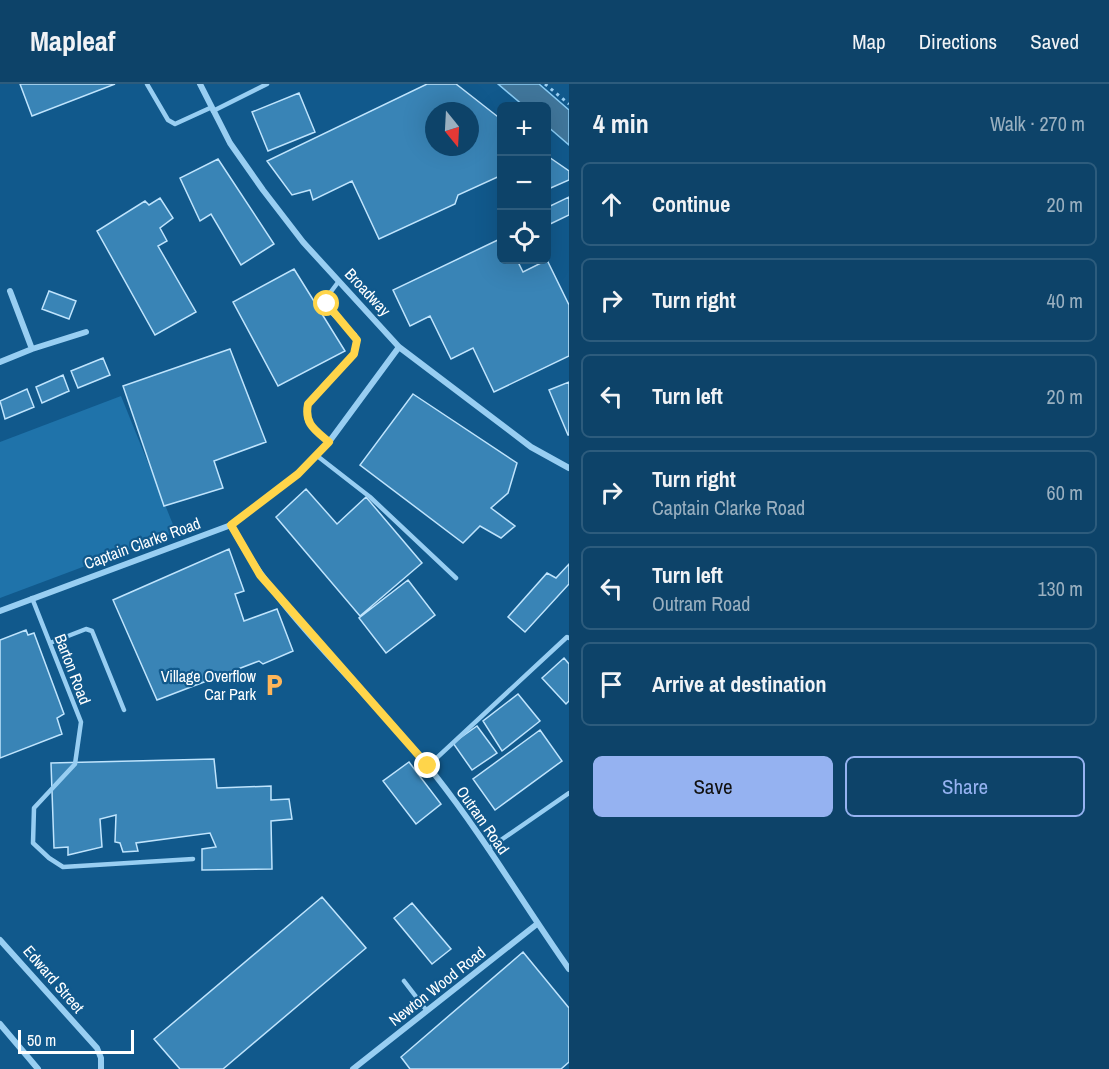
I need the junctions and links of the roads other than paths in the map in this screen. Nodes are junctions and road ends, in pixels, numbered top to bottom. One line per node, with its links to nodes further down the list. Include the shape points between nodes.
1 (147, 84): 4 (lane, via 168,120 175,124)
2 (200, 84): 4 (street, Broadway)
3 (267, 84): 4 (lane)
4 (211, 109): 5 (street, Broadway, via 263,190)
5 (339, 281): 8 (street, Broadway); 11 (lane, via 327,304 355,334 356,349 313,397 306,413 309,425)
6 (10, 291): 9 (street)
7 (86, 332): 9 (street)
8 (399, 346): 11 (street, Captain Clarke Road); 13 (street, Broadway, via 531,447)
9 (32, 349): 10 (street)
10 (0, 362)
11 (329, 442): 12 (street, Captain Clarke Road)
12 (316, 455): 14 (street, Captain Clarke Road, via 298,474); 15 (lane, via 370,496)
13 (569, 468)
14 (231, 525): 16 (street, Captain Clarke Road); 21 (street, Outram Road, via 260,575)
15 (456, 578)
16 (32, 598): 17 (street, Captain Clarke Road); 19 (lane, Barton Road)
17 (0, 611)
18 (569, 638): 21 (lane)
19 (50, 643): 20 (lane, via 86,629 92,631); 24 (lane, Barton Road, via 81,722 75,764 33,808 33,843 63,867)
20 (124, 710)
21 (428, 766): 23 (street, Outram Road)
22 (569, 793): 23 (lane)
23 (488, 849): 25 (street, Outram Road)
24 (192, 859)
25 (537, 924): 27 (street, Outram Road); 29 (street, Newton Wood Road)
26 (0, 940): 32 (street, Edward Street, via 97,1048)
27 (569, 969)
28 (404, 981): 29 (lane)
29 (427, 1011): 33 (street, Newton Wood Road)
30 (0, 1024): 31 (street)
31 (38, 1069)
32 (102, 1069)
33 (353, 1069)

